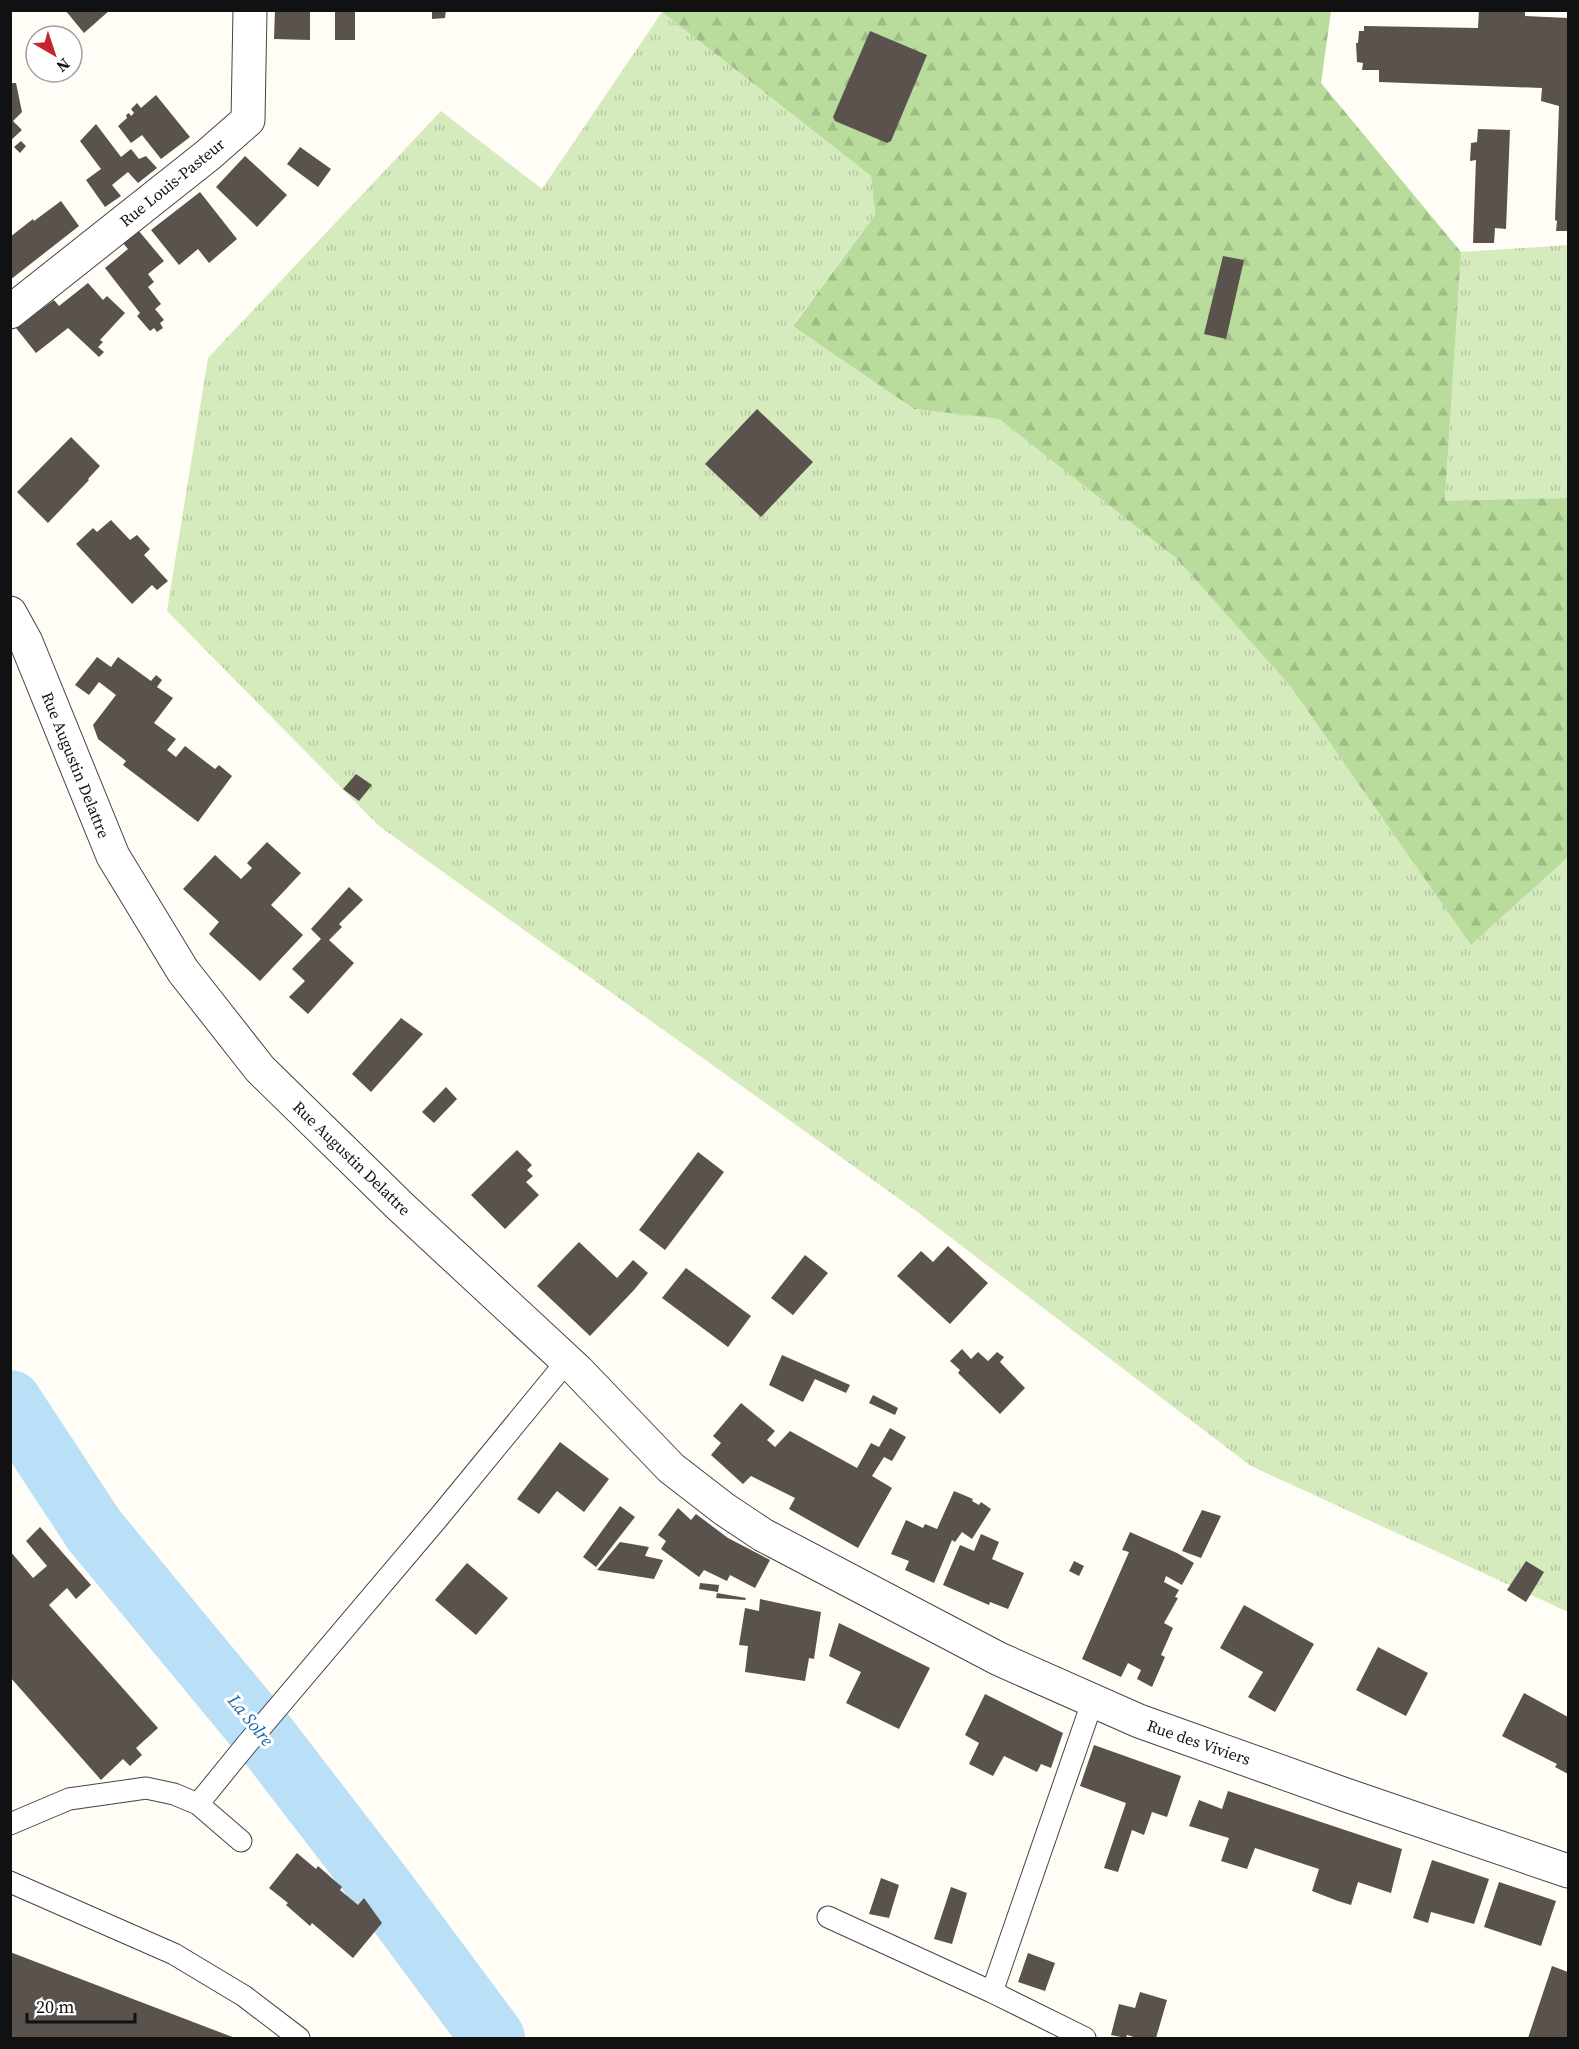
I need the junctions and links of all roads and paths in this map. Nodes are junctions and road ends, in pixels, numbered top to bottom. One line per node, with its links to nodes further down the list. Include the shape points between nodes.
1 (250, 10): 2 (street, Rue Louis-Pasteur, via 248,120)
2 (10, 312)
3 (10, 613): 4 (street, Rue Augustin Delattre, via 26,642 113,856 183,971 260,1069)
4 (567, 1361): 5 (street, Rue Augustin Delattre, via 671,1468 763,1535); 7 (lane)
5 (846, 1577): 6 (street, Rue des Viviers, via 999,1659)
6 (1093, 1700): 10 (street, Rue des Viviers, via 1139,1721); 13 (lane)
7 (198, 1804): 8 (lane, via 146,1788 69,1799); 9 (lane)
8 (10, 1824)
9 (241, 1841)
10 (1569, 1871)
11 (10, 1882): 14 (lane, via 174,1954 244,1996)
12 (828, 1917): 13 (lane)
13 (992, 1992): 15 (lane)
14 (299, 2038)
15 (1085, 2038)

